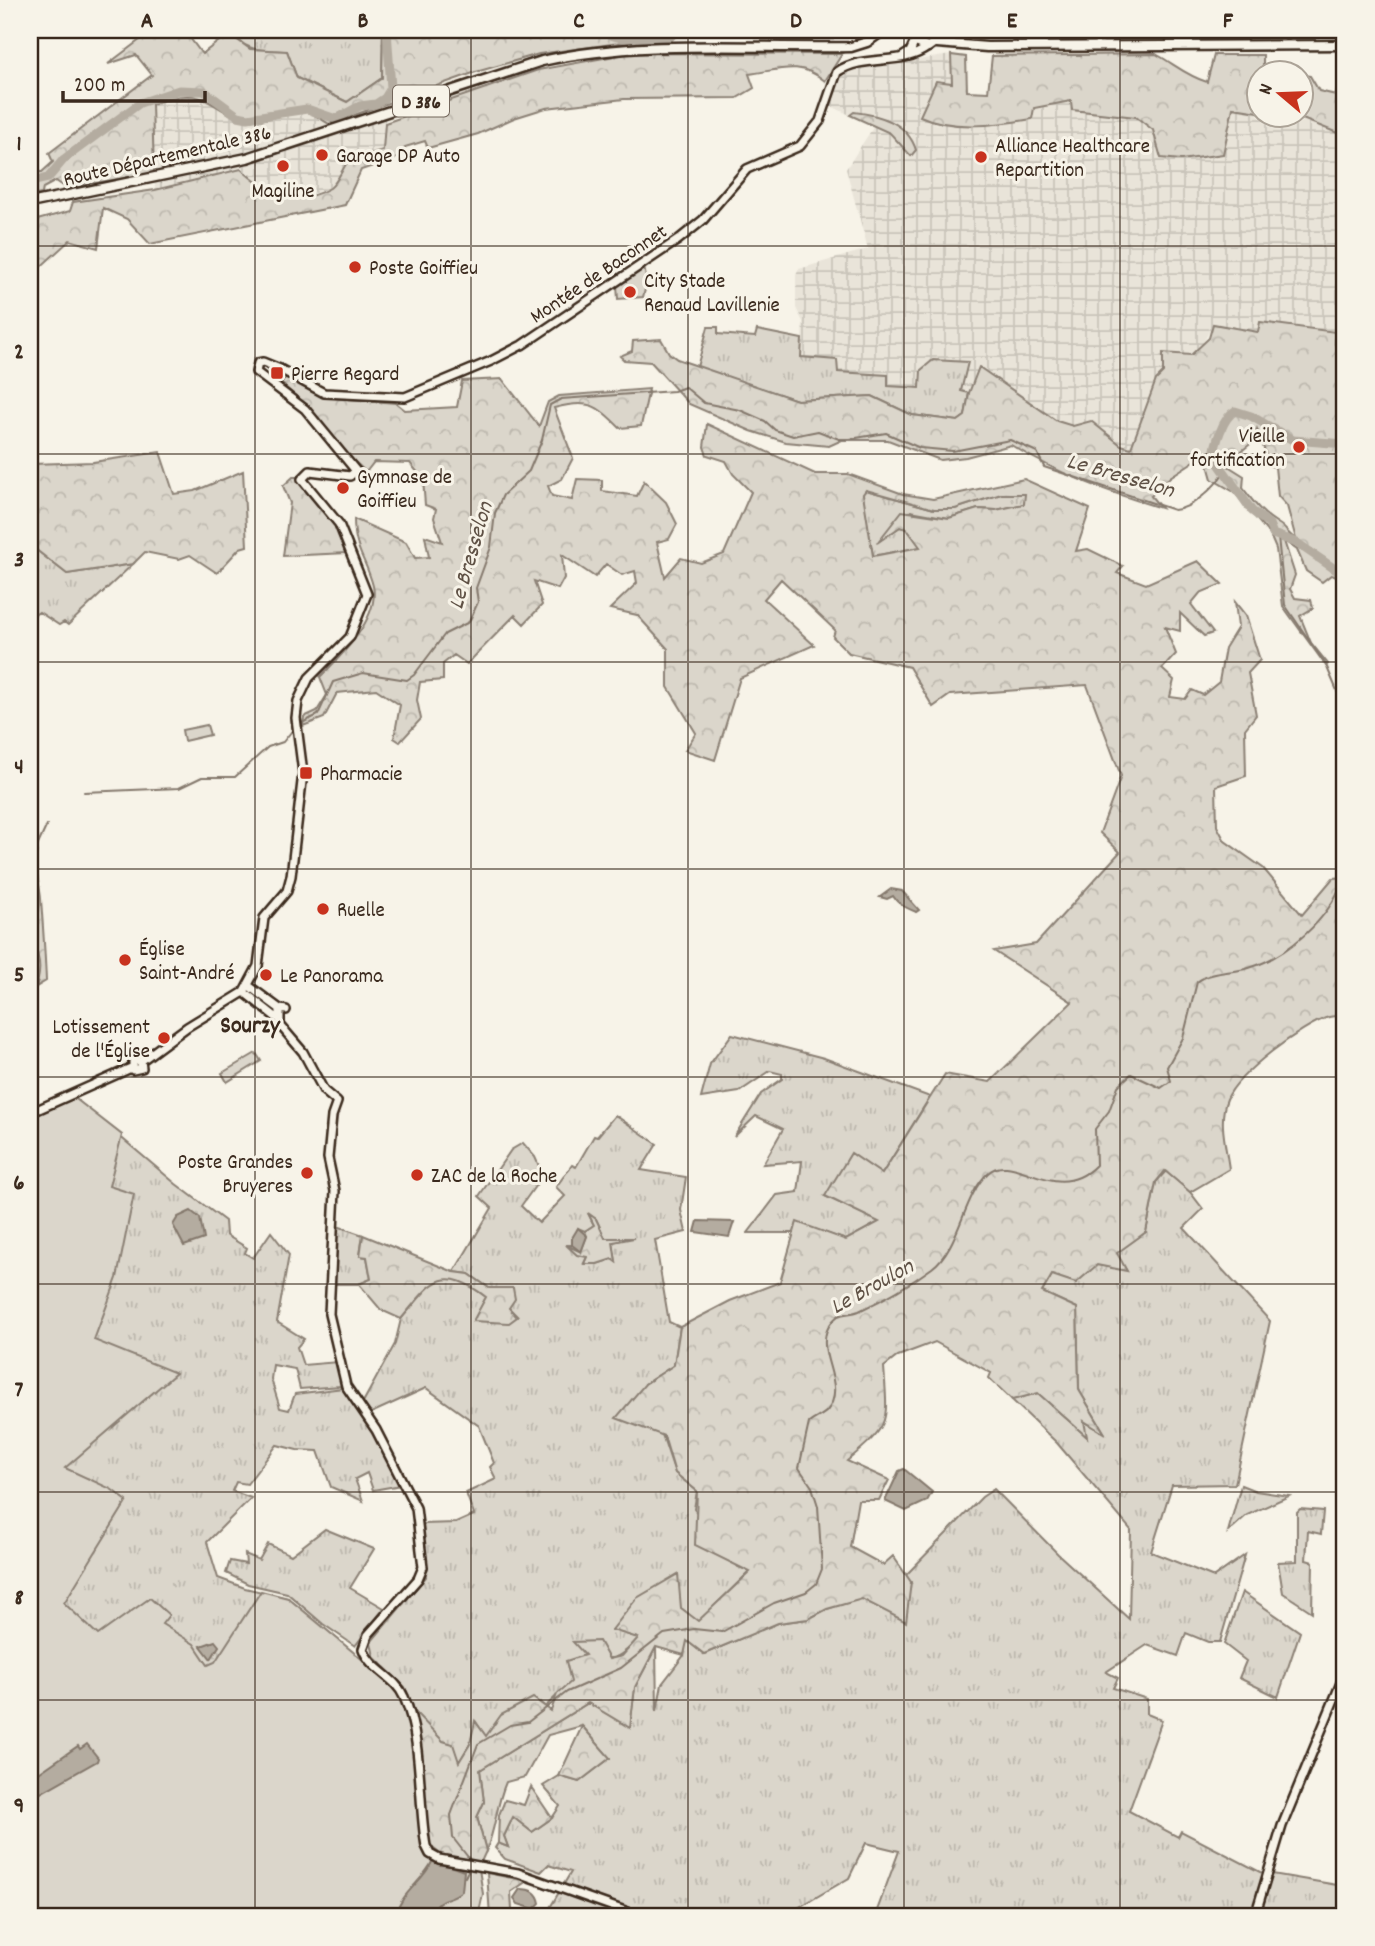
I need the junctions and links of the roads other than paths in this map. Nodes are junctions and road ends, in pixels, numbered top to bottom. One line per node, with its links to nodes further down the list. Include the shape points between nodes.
1 (893, 30): 4 (main road, Route Départementale 386 / D 386)
2 (901, 30): 5 (main road)
3 (939, 30): 6 (main road); 8 (main road)
4 (883, 31): 10 (main road, Route Départementale 386 / D 386, via 851,47 669,47 580,53 542,61 247,158)
5 (916, 35): 6 (main road); 9 (street, via 910,52)
6 (933, 45): 8 (main road); 9 (street, Montée de Baconnet, via 917,56)
7 (1345, 45): 8 (main road)
8 (977, 47)
9 (898, 58): 11 (street, Montée de Baconnet, via 837,72 820,121 800,146 748,168 703,220 678,240 491,361 405,397 324,393 273,365 263,362 255,366 310,414 356,471 350,476 310,471 303,476 303,483 340,524 367,594 350,637 304,686 296,706 303,773 291,876 287,891 264,919 260,957)
10 (30, 203)
11 (247, 989): 12 (street, via 141,1061 133,1061 131,1068); 14 (street, via 281,1016 324,1091 337,1102 328,1158 335,1181 329,1314 346,1386 376,1430 416,1508 423,1567 418,1579 368,1635 363,1649 370,1663 394,1683 406,1701 423,1788 426,1846 439,1859 518,1873)
12 (30, 1113)
13 (1345, 1673): 15 (street, via 1280,1831)
14 (639, 1916)
15 (1255, 1916)

